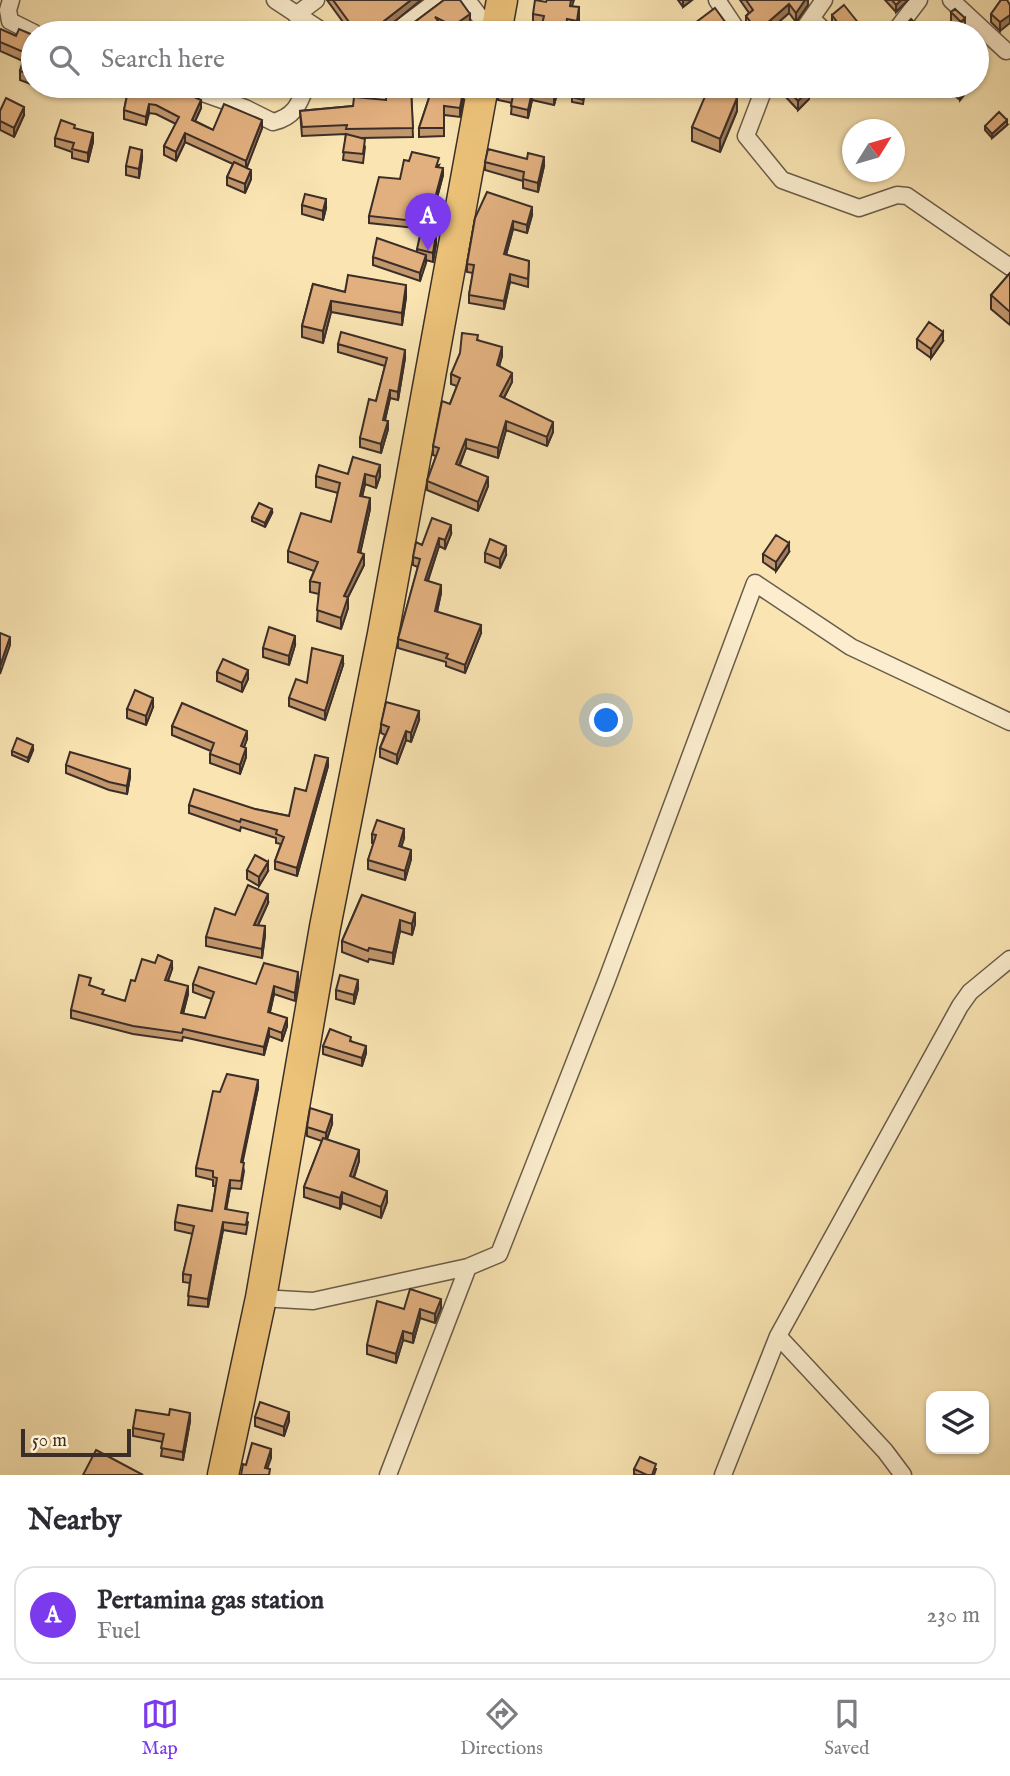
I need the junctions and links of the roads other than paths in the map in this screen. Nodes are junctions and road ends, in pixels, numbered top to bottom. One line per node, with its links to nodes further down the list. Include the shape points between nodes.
1 (11, 0): 20 (street, via 10,21)
2 (275, 0): 11 (street)
3 (316, 0): 11 (street)
4 (438, 0): 14 (street)
5 (467, 0): 15 (street)
6 (502, 0): 16 (highway)
7 (717, 0): 17 (street)
8 (824, 0): 12 (street)
9 (919, 0): 18 (street)
10 (951, 0): 19 (street)
11 (296, 15): 13 (street)
12 (812, 19)
13 (305, 21)
14 (410, 21)
15 (484, 21)
16 (497, 21)
17 (731, 21)
18 (903, 21)
19 (974, 21)
20 (21, 26)
21 (989, 35): 22 (street)
22 (1006, 51)
23 (213, 98): 24 (street, via 274,122 291,115)
24 (302, 98)
25 (480, 98): 31 (highway, via 325,927)
26 (760, 98): 27 (street, via 746,136 782,180 859,208 907,196)
27 (1010, 267)
28 (1010, 722): 30 (street, via 851,647 755,583 502,1249 495,1257)
29 (1010, 959): 32 (street, via 960,1006)
30 (468, 1267): 31 (street, via 313,1301); 34 (street)
31 (261, 1298): 33 (highway)
32 (778, 1336): 35 (street); 36 (street)
33 (223, 1475)
34 (388, 1475)
35 (723, 1475)
36 (903, 1475)

